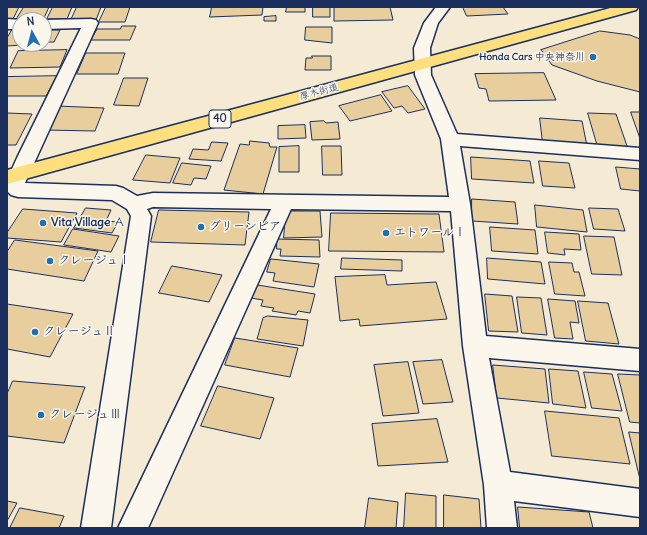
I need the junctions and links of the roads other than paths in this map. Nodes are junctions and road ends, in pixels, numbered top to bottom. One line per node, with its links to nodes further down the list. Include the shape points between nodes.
1 (443, 7): 4 (street, via 431,23 422,48)
2 (631, 7): 4 (main road, 厚木街道 / 40)
3 (52, 24): 7 (street, via 91,23)
4 (422, 63): 5 (street, via 423,75); 7 (main road, 厚木街道 / 40)
5 (450, 139): 6 (street); 10 (street)
6 (640, 154)
7 (13, 175): 9 (street, via 14,186 18,190 116,193)
8 (284, 202): 9 (street, via 153,200); 10 (street); 16 (street)
9 (134, 204): 15 (street, via 140,216)
10 (460, 204): 11 (street)
11 (475, 346): 12 (street); 13 (street)
12 (640, 360)
13 (498, 485): 14 (street); 17 (street)
14 (640, 503)
15 (96, 528)
16 (133, 528)
17 (502, 528)

